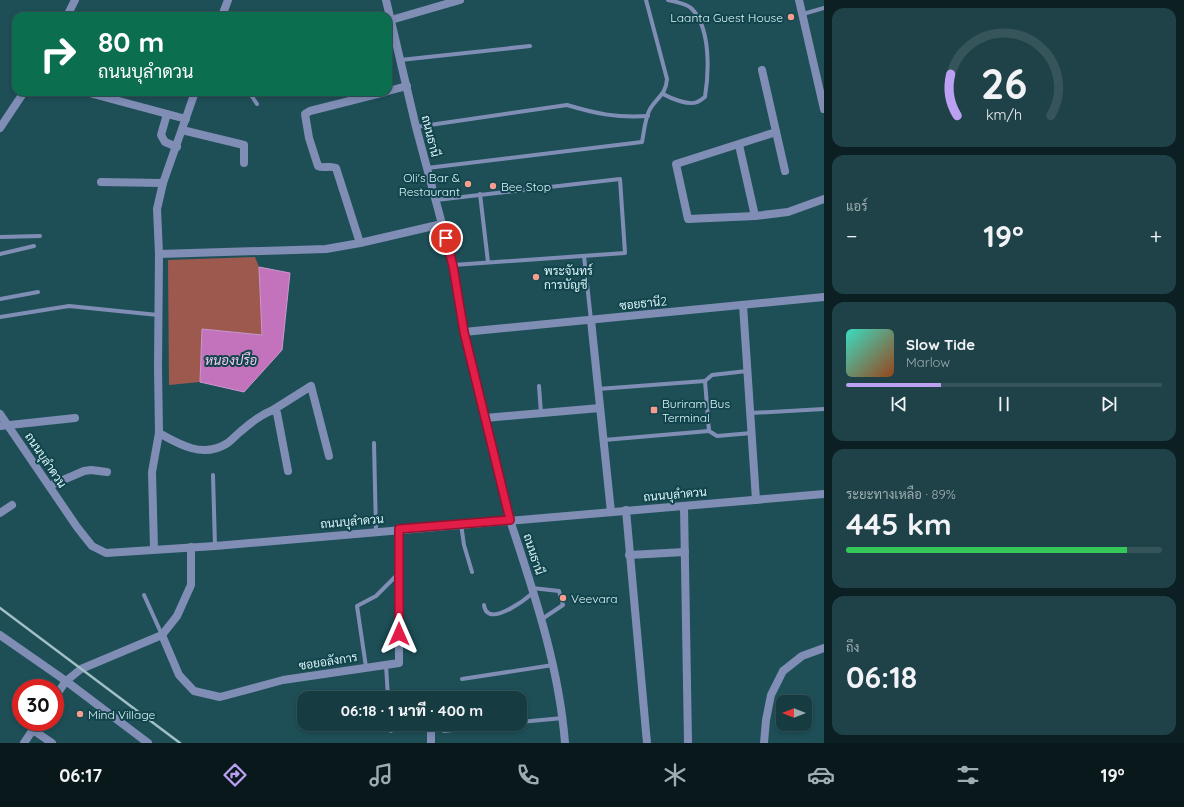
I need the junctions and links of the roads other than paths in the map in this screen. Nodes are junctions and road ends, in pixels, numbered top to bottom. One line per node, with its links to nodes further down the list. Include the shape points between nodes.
1 (75, 0): 9 (street)
2 (228, 0): 10 (street)
3 (386, 0): 11 (street, ถนนธานี)
4 (460, 0): 13 (street)
5 (646, 0): 20 (lane, via 667,79)
6 (668, 0): 20 (lane, via 690,8 697,16 707,43 708,77 705,97 698,102 683,102)
7 (799, 0): 12 (street)
8 (824, 8): 12 (lane)
9 (69, 12)
10 (224, 12)
11 (388, 12)
12 (802, 14): 27 (street)
13 (392, 19)
14 (392, 28): 16 (street, ถนนธานี)
15 (530, 46): 16 (lane)
16 (400, 60): 18 (street, ถนนธานี)
17 (762, 70): 34 (street)
18 (407, 86): 19 (street); 31 (street, ถนนธานี)
19 (392, 90)
20 (663, 94): 29 (lane, via 651,108)
21 (21, 96): 32 (street)
22 (100, 96): 28 (street)
23 (194, 96): 30 (street)
24 (252, 96): 26 (lane)
25 (369, 96): 49 (street, via 305,114 318,166 336,168)
26 (257, 104)
27 (824, 109)
28 (167, 114): 30 (street); 36 (street, via 161,135 165,142)
29 (648, 116): 31 (lane, via 612,116 567,105); 38 (lane, via 642,142)
30 (186, 119): 33 (street)
31 (416, 127): 38 (street, ถนนธานี)
32 (0, 128)
33 (182, 130): 36 (street); 37 (street, via 244,145)
34 (776, 132): 35 (street); 39 (street)
35 (739, 145): 45 (street); 45 (street, via 676,164 688,219)
36 (177, 146): 41 (street)
37 (244, 163)
38 (427, 168): 44 (street, ถนนธานี)
39 (785, 171)
40 (101, 182): 41 (street)
41 (164, 183): 52 (street, via 157,209)
42 (480, 194): 44 (lane); 53 (lane, via 620,179 625,253); 54 (lane)
43 (824, 199): 45 (street, via 788,212)
44 (436, 200): 46 (street, ถนนธานี)
45 (756, 216)
46 (442, 224): 49 (street); 55 (street, ถนนธานี)
47 (40, 236): 48 (lane)
48 (0, 237)
49 (360, 243): 52 (street, via 326,249)
50 (34, 246): 51 (lane)
51 (0, 254)
52 (159, 254): 60 (street)
53 (584, 256): 54 (lane); 62 (lane)
54 (488, 262): 55 (lane)
55 (453, 266): 63 (street, ถนนธานี)
56 (38, 292): 58 (lane)
57 (824, 297): 59 (street, ซอยธานี2)
58 (0, 299)
59 (743, 305): 62 (street, ซอยธานี2); 64 (street)
60 (158, 315): 61 (lane, via 69,306); 78 (street)
61 (0, 317)
62 (591, 320): 63 (street, ซอยธานี2); 67 (street)
63 (464, 332): 75 (street, ถนนธานี)
64 (747, 371): 65 (lane, via 712,375); 72 (street)
65 (705, 381): 67 (lane); 77 (lane)
66 (539, 386): 71 (lane)
67 (598, 389): 68 (street)
68 (600, 408): 71 (street); 80 (street)
69 (824, 409): 72 (lane)
70 (273, 410): 78 (street, via 260,416 226,444 213,450 202,451 180,445); 82 (street, via 311,386); 83 (street, via 277,413)
71 (541, 413): 75 (street)
72 (750, 413): 79 (street)
73 (0, 414): 76 (street, ถนนบุลำดวน)
74 (75, 418): 76 (street)
75 (485, 418): 94 (street, ถนนธานี)
76 (4, 426): 86 (street, ถนนบุลำดวน)
77 (708, 431): 79 (lane, via 717,436); 80 (lane)
78 (159, 433): 100 (street, via 152,472)
79 (752, 433): 88 (street)
80 (604, 440): 92 (street)
81 (374, 443): 97 (lane)
82 (329, 456)
83 (288, 471)
84 (107, 472): 86 (street, via 84,471)
85 (213, 474): 98 (lane)
86 (49, 486): 100 (street, ถนนบุลำดวน, via 92,546 106,552)
87 (824, 494): 88 (street, ถนนบุลำดวน)
88 (756, 500): 90 (street, ถนนบุลำดวน)
89 (12, 505): 93 (street)
90 (684, 506): 91 (street, ถนนบุลำดวน); 101 (street)
91 (626, 510): 92 (street, ถนนบุลำดวน); 102 (street)
92 (611, 512): 94 (street, ถนนบุลำดวน)
93 (0, 513)
94 (510, 520): 95 (street, ถนนบุลำดวน); 105 (street, ถนนธานี)
95 (461, 524): 96 (street, ถนนบุลำดวน); 103 (lane)
96 (399, 529): 97 (street, ถนนบุลำดวน); 104 (street, ซอยอลังการ)
97 (376, 531): 98 (street, ถนนบุลำดวน)
98 (215, 546): 99 (street, ถนนบุลำดวน)
99 (191, 547): 100 (street, ถนนบุลำดวน); 110 (street, via 191,585 177,616)
100 (154, 550)
101 (685, 552): 102 (street); 124 (street)
102 (629, 555): 130 (street)
103 (472, 572)
104 (399, 574): 112 (street, ซอยอลังการ, via 399,664); 114 (lane, via 376,596 357,606)
105 (533, 590): 107 (lane, via 519,604 499,613 486,611); 108 (street, ถนนธานี); 108 (lane, via 559,591 563,605)
106 (144, 595): 110 (lane)
107 (484, 605)
108 (542, 618): 113 (street, ถนนธานี)
109 (0, 635): 116 (street)
110 (162, 635): 114 (street, ซอยอลังการ, via 179,675 194,691 220,696 283,680); 116 (street, via 81,669)
111 (824, 648): 131 (street, via 802,656 783,671 771,695)
112 (386, 665): 114 (street, ซอยอลังการ); 118 (lane)
113 (554, 665): 115 (lane); 119 (street, ถนนธานี)
114 (366, 668)
115 (462, 679)
116 (66, 681): 117 (street); 127 (street)
117 (64, 684)
118 (388, 691)
119 (563, 718): 120 (lane); 129 (street, ถนนธานี)
120 (527, 721)
121 (32, 731): 125 (street)
122 (34, 731): 126 (street)
123 (431, 731): 128 (street)
124 (688, 742)
125 (24, 743)
126 (52, 743)
127 (148, 743)
128 (431, 743)
129 (565, 743)
130 (647, 743)
131 (764, 743)

